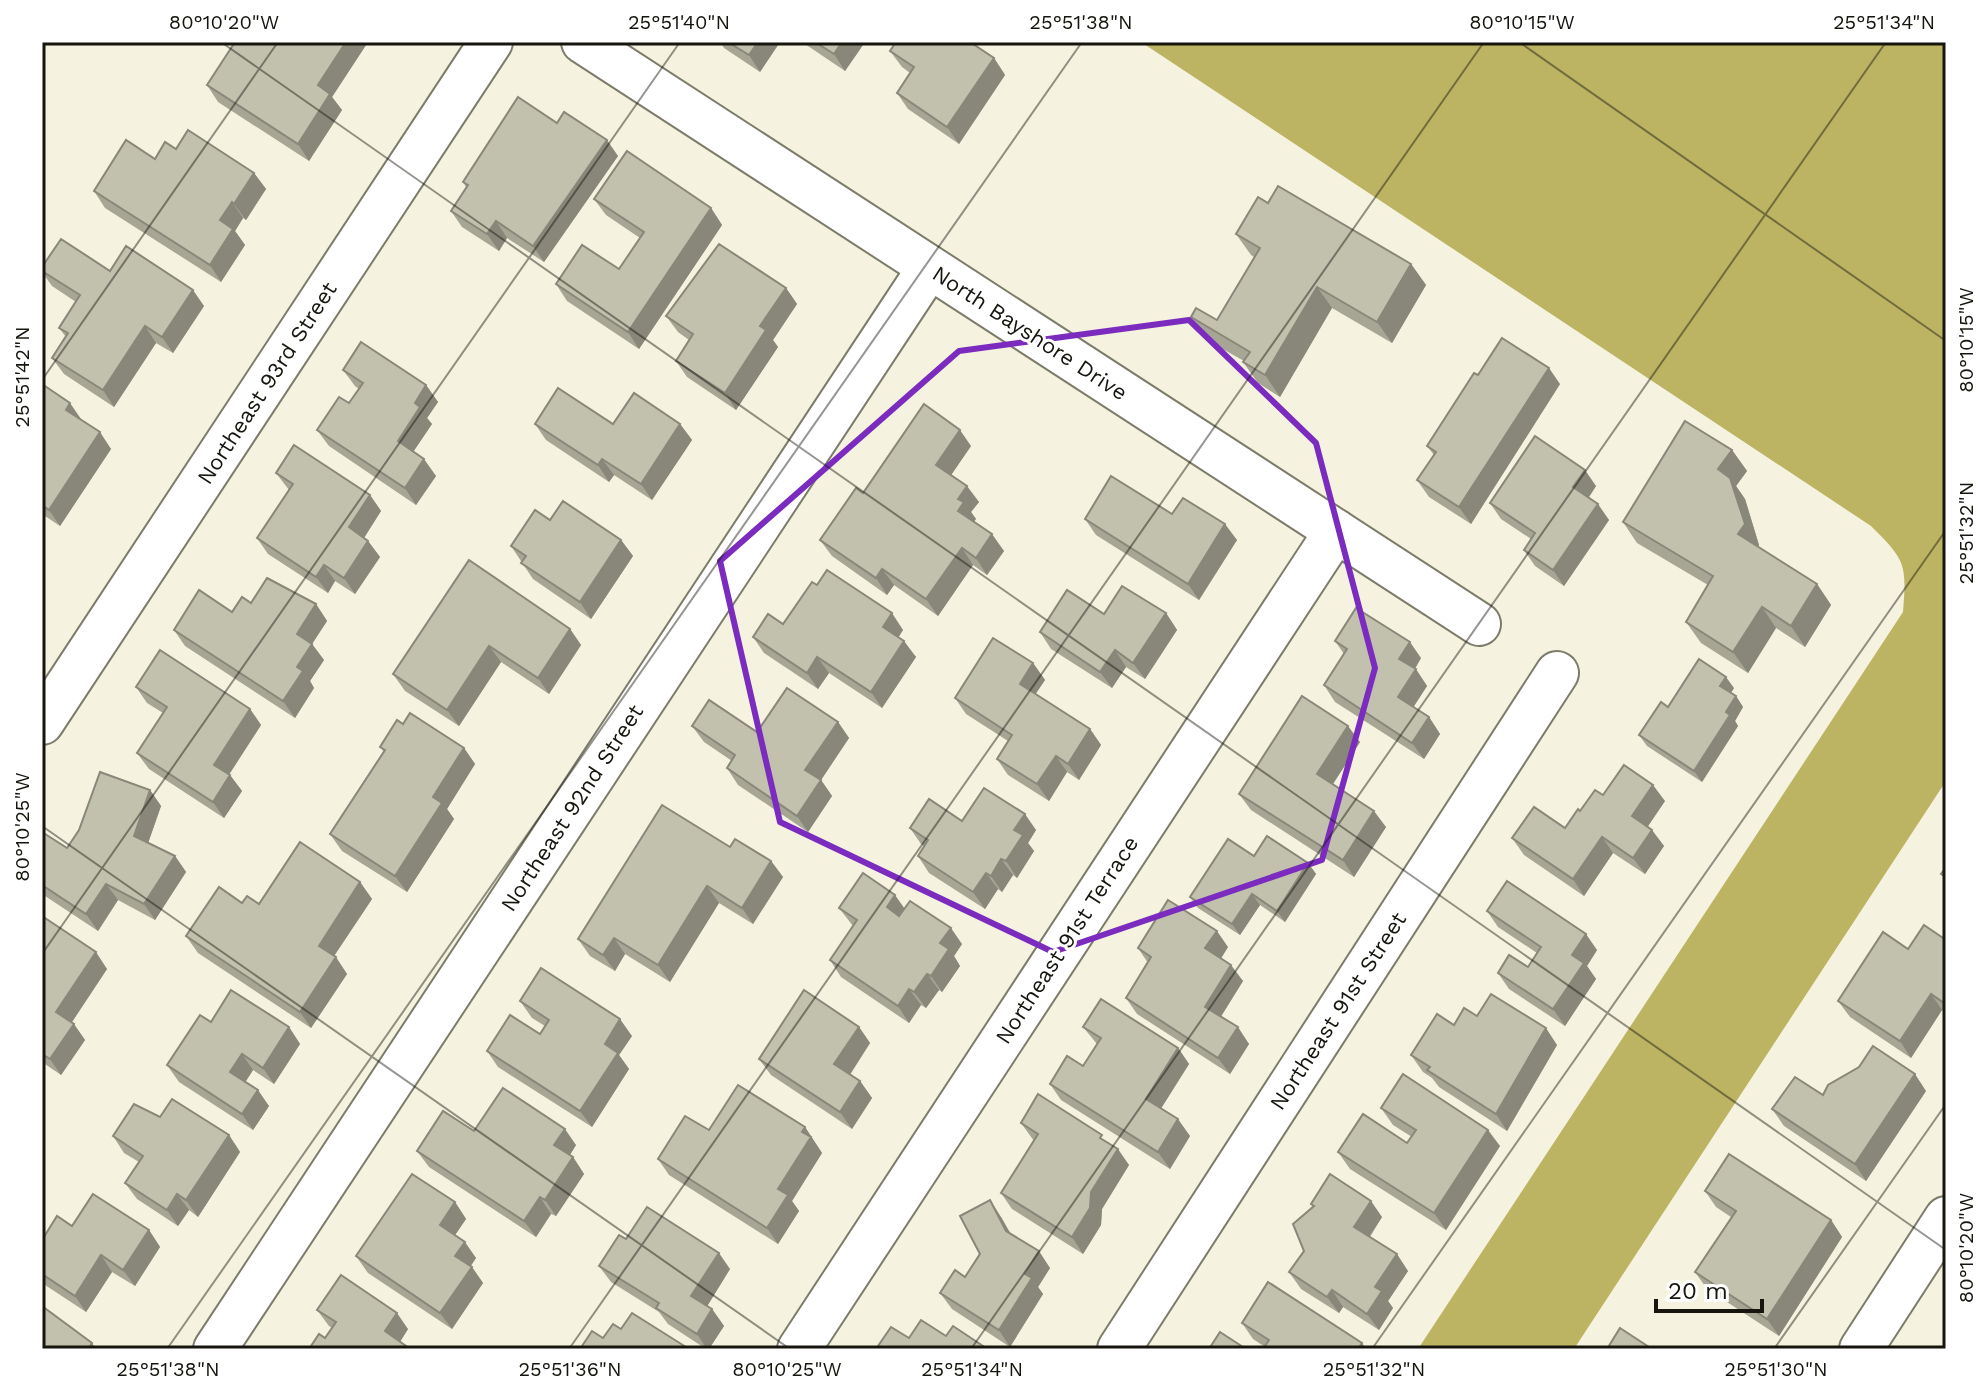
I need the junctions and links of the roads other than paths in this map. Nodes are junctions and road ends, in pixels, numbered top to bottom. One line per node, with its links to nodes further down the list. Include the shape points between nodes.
1 (491, 42): 7 (street, Northeast 93rd Street)
2 (583, 42): 3 (street, North Bayshore Drive)
3 (929, 268): 4 (street, North Bayshore Drive); 9 (street, Northeast 92nd Street)
4 (1336, 531): 5 (street, North Bayshore Drive); 10 (street, Northeast 91st Terrace)
5 (1479, 624)
6 (1557, 673): 11 (street, Northeast 91st Street)
7 (42, 723)
8 (1946, 1218): 12 (street)
9 (215, 1349)
10 (799, 1349)
11 (1119, 1349)
12 (1861, 1349)

